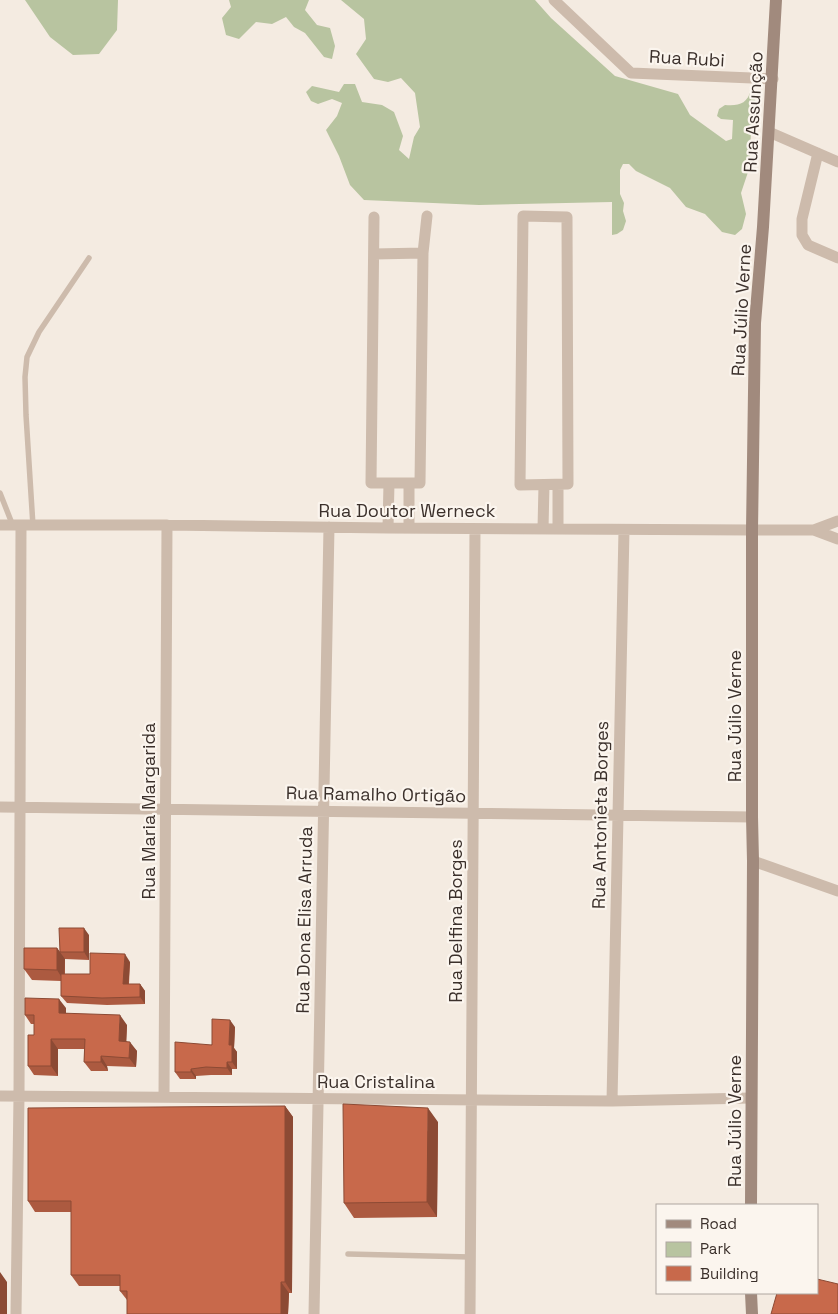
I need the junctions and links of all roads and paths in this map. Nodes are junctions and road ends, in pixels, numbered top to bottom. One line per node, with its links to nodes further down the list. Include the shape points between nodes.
1 (554, 0): 3 (street, Rua Rubi, via 631,73)
2 (776, 0): 3 (street, Rua Assunção)
3 (773, 79): 4 (street, Rua Assunção)
4 (769, 132): 5 (street); 9 (street, Rua Assunção)
5 (818, 153): 6 (street); 13 (street, via 802,219 802,235 808,246)
6 (838, 162)
7 (427, 216): 10 (street)
8 (374, 217): 11 (street)
9 (763, 227): 30 (street, Rua Júlio Verne, via 755,323)
10 (423, 253): 11 (street); 15 (street, via 420,483)
11 (374, 254): 14 (street, via 371,483)
12 (89, 258): 22 (lane, via 39,332 27,357)
13 (838, 258)
14 (389, 483): 15 (street); 24 (street)
15 (409, 483): 25 (street)
16 (544, 485): 17 (street); 17 (street, via 520,485 523,216 566,217 568,484); 27 (street)
17 (558, 485): 28 (street)
18 (0, 493): 22 (lane)
19 (838, 521): 31 (street)
20 (0, 525): 22 (street, Rua Doutor Werneck)
21 (167, 525): 22 (street, Rua Doutor Werneck); 23 (street, Rua Doutor Werneck); 35 (street, Rua Maria Margarida)
22 (23, 526): 34 (street)
23 (329, 528): 24 (street, Rua Doutor Werneck); 36 (street, Rua Dona Elisa Arruda)
24 (388, 528): 25 (street, Rua Doutor Werneck)
25 (408, 528): 26 (street, Rua Doutor Werneck)
26 (475, 529): 27 (street, Rua Doutor Werneck); 37 (street, Rua Delfina Borges)
27 (543, 529): 28 (street, Rua Doutor Werneck)
28 (558, 529): 29 (street, Rua Doutor Werneck)
29 (624, 530): 30 (street, Rua Doutor Werneck); 38 (street, Rua Antonieta Borges)
30 (752, 530): 31 (street, Rua Doutor Werneck); 39 (street, Rua Júlio Verne)
31 (814, 530): 32 (street)
32 (838, 539)
33 (0, 807): 34 (street, Rua Ramalho Ortigão)
34 (20, 807): 35 (street, Rua Ramalho Ortigão); 43 (street)
35 (166, 809): 36 (street, Rua Ramalho Ortigão); 44 (street, Rua Maria Margarida)
36 (324, 811): 37 (street, Rua Ramalho Ortigão); 45 (street, Rua Dona Elisa Arruda)
37 (473, 814): 38 (street, Rua Ramalho Ortigão); 47 (street, Rua Delfina Borges)
38 (617, 816): 39 (street, Rua Ramalho Ortigão); 48 (street, Rua Antonieta Borges)
39 (752, 818): 40 (street, Rua Júlio Verne)
40 (753, 861): 41 (street); 46 (street, Rua Júlio Verne)
41 (838, 891)
42 (0, 1096): 43 (street, Rua Cristalina)
43 (19, 1096): 44 (street, Rua Cristalina); 53 (street)
44 (164, 1097): 45 (street, Rua Cristalina)
45 (318, 1098): 47 (street, Rua Cristalina); 54 (street, Rua Dona Elisa Arruda)
46 (751, 1098): 48 (street, Rua Cristalina); 49 (street, Rua Júlio Verne)
47 (471, 1099): 48 (street, Rua Cristalina); 51 (street, Rua Delfina Borges)
48 (612, 1101)
49 (751, 1204)
50 (348, 1254): 51 (lane)
51 (470, 1257): 55 (street, Rua Delfina Borges)
52 (752, 1294): 56 (street)
53 (16, 1314)
54 (314, 1314)
55 (470, 1314)
56 (752, 1314)

